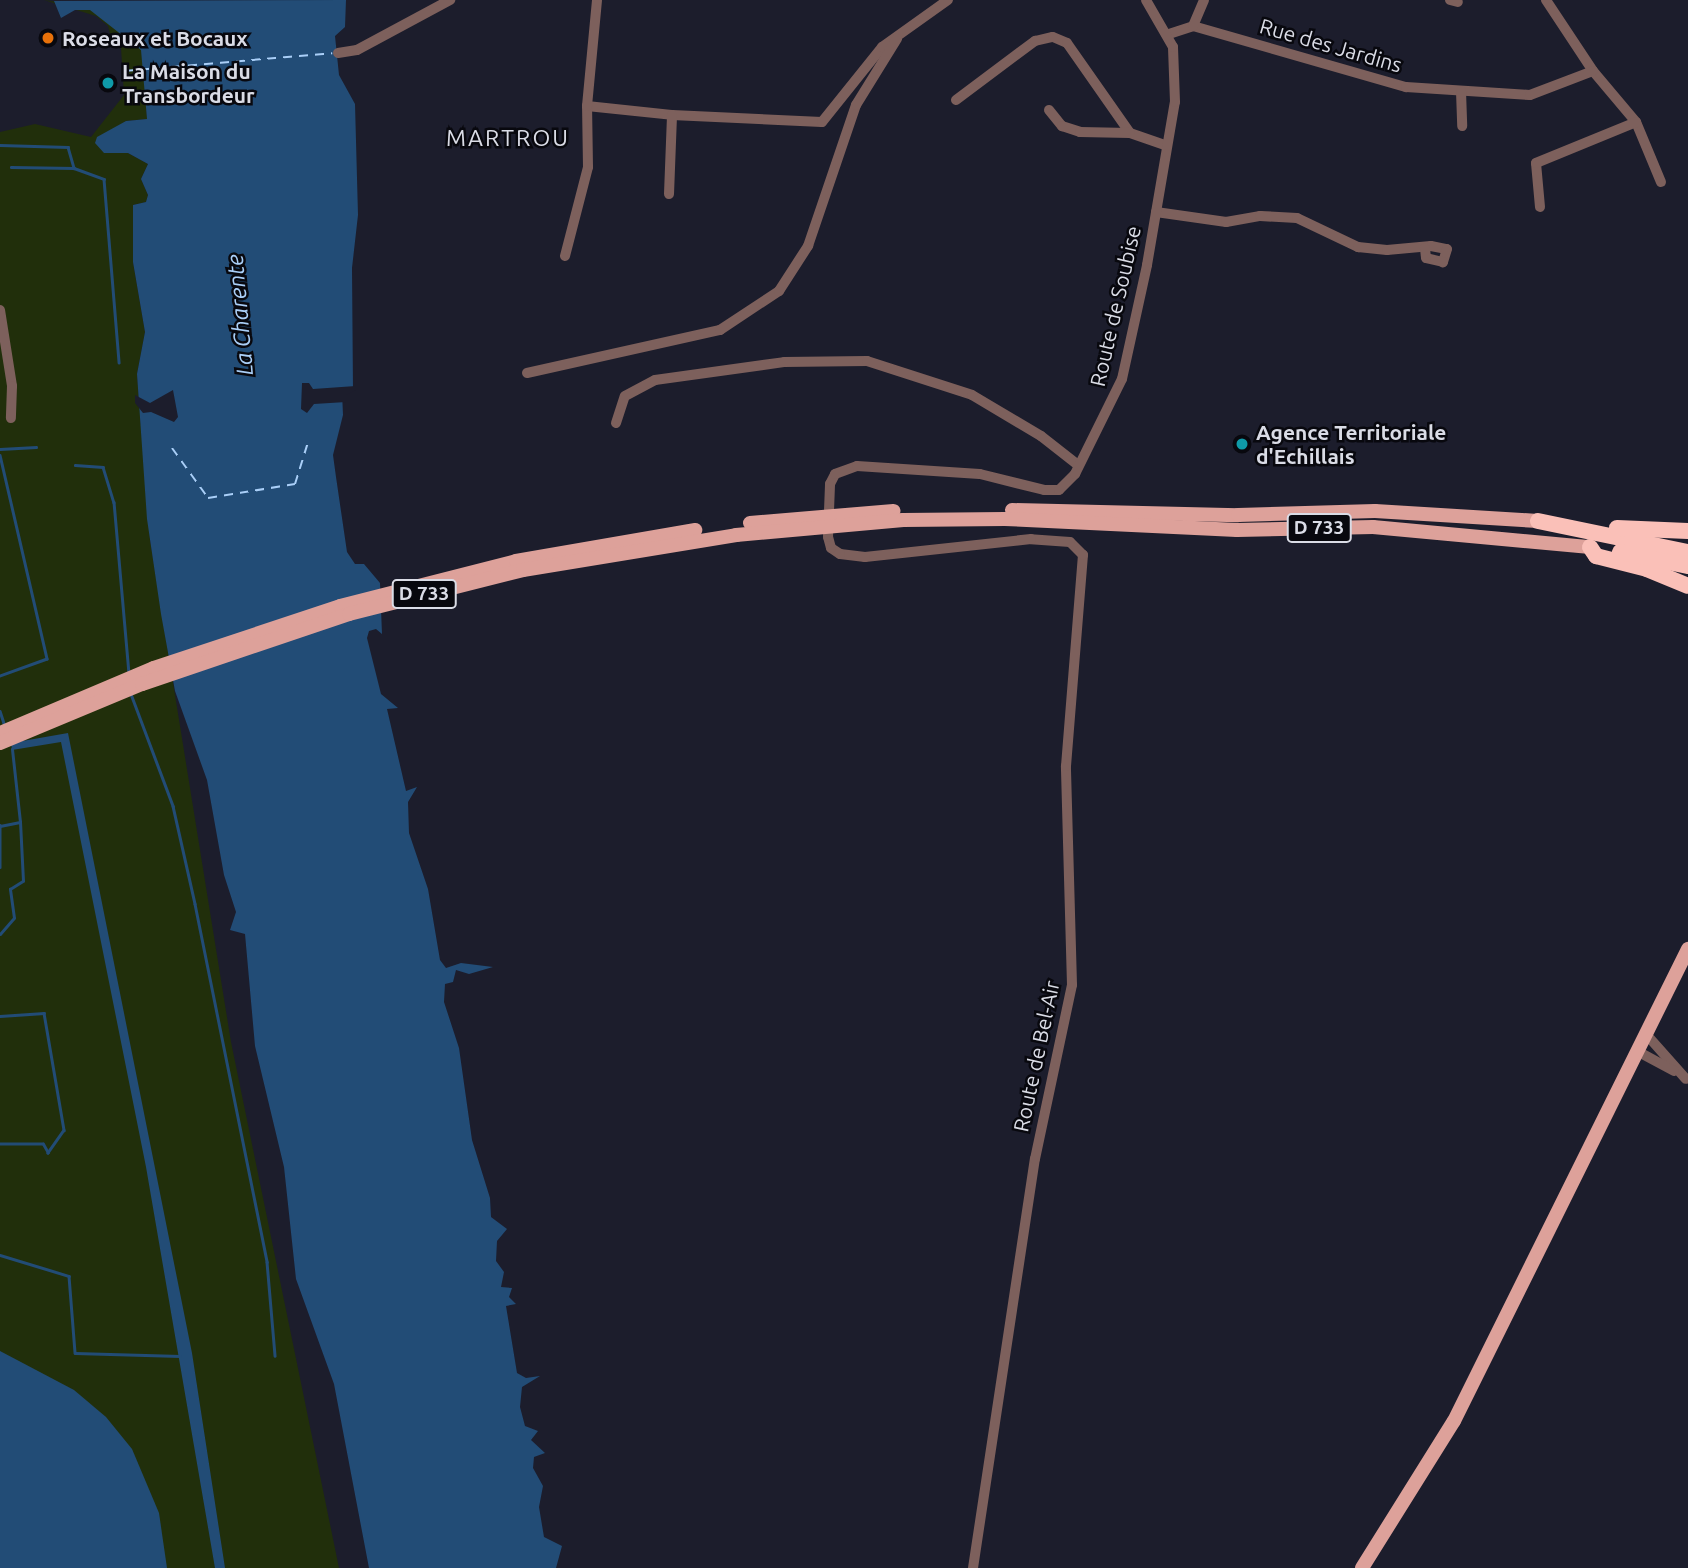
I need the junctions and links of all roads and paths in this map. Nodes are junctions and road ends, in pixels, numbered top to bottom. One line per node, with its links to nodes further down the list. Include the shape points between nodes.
1 (450, 0): 10 (street, via 357,50)
2 (597, 0): 14 (street)
3 (948, 0): 9 (street)
4 (1146, 0): 8 (street)
5 (1204, 0): 7 (street)
6 (1546, 0): 11 (street)
7 (1193, 26): 8 (street); 12 (street, Rue des Jardins, via 1406,87)
8 (1168, 34): 20 (street, Route de Soubise, via 1177,83)
9 (897, 39): 16 (street, via 882,47 822,122); 28 (street, via 856,105 808,246 779,291 720,330)
10 (338, 53)
11 (1593, 71): 12 (street, Rue des Jardins, via 1530,94); 17 (street)
12 (1461, 91): 18 (street)
13 (956, 100): 19 (street, via 1035,41 1053,37 1067,43)
14 (587, 106): 16 (street); 26 (street, via 588,167)
15 (1049, 110): 19 (street, via 1062,126 1080,132)
16 (672, 116): 22 (street)
17 (1636, 121): 21 (street); 23 (street, via 1536,163)
18 (1462, 127)
19 (1130, 134): 20 (street)
20 (1167, 146): 24 (street, Route de Soubise)
21 (1661, 182)
22 (669, 194)
23 (1540, 207)
24 (1156, 212): 25 (street, via 1226,222 1260,216 1297,218 1358,247); 31 (street, Route de Soubise, via 1122,379)
25 (1425, 248)
26 (565, 256)
27 (0, 310): 29 (street, via 12,386)
28 (527, 373)
29 (11, 418)
30 (616, 423): 31 (street, via 625,396 655,380 784,362 867,361 972,395 1041,436)
31 (1078, 465): 36 (street, Route de Soubise, via 1069,483 1055,491 980,474 845,467 830,484 828,537 831,548 840,554 865,557 1031,539 1070,542)
32 (868, 518): 33 (main road, D 733, via 1375,511); 35 (main road, D 733, via 1237,530 1373,527); 40 (main road, D 733, via 633,539 408,587 192,654); 41 (main road, D 733, via 660,545 461,584 194,664)
33 (1538, 521): 34 (highway); 37 (highway, D 733)
34 (1688, 531)
35 (1590, 547): 38 (highway, D 733); 39 (highway, via 1596,556)
36 (1079, 548): 46 (street, Route de Bel-Air, via 1084,562 1066,765 1072,985 1043,1110)
37 (1688, 552)
38 (1688, 566)
39 (1688, 586)
40 (0, 733)
41 (0, 743)
42 (1688, 949): 43 (main road)
43 (1646, 1034): 44 (main road); 45 (street)
44 (1637, 1051): 45 (street); 47 (main road, via 1454,1421)
45 (1687, 1080)
46 (973, 1568)
47 (1362, 1568)

